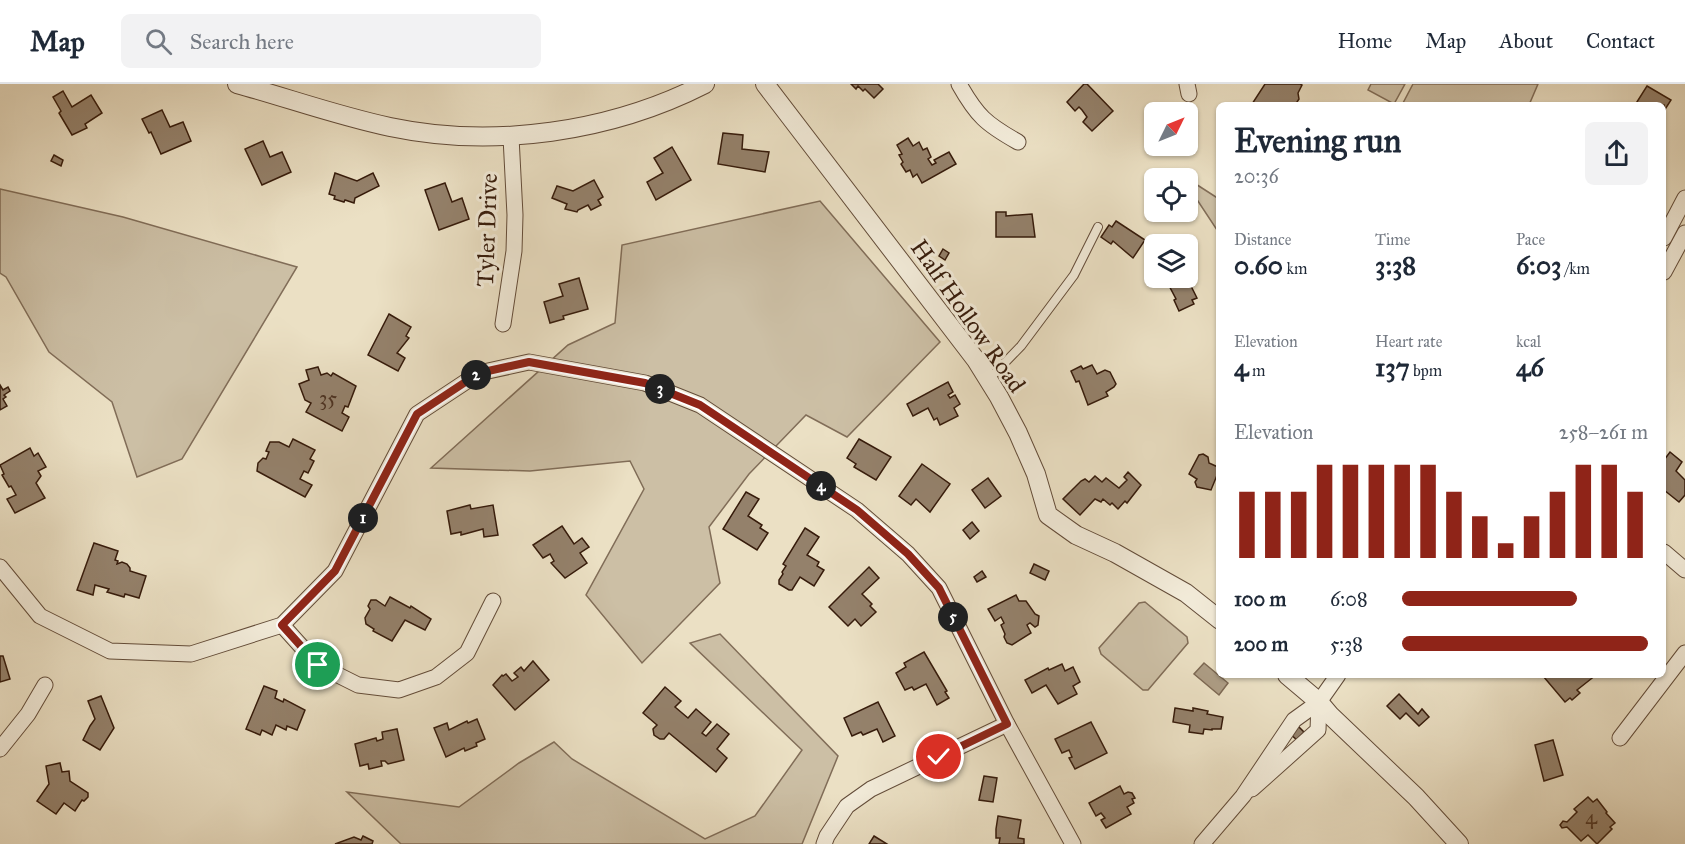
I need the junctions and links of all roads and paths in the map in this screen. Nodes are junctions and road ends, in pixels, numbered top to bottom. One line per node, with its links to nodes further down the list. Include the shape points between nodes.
1 (237, 84): 5 (street, via 392,128 461,136)
2 (705, 84): 5 (street, via 644,110 578,128)
3 (765, 84): 13 (street, Half Hollow Road)
4 (959, 84): 6 (street, via 972,107 992,127)
5 (511, 136): 12 (street, Tyler Drive, via 514,251)
6 (1018, 142)
7 (1685, 198): 10 (street)
8 (1098, 227): 13 (lane, via 1068,282 1021,346)
9 (1685, 233): 11 (street)
10 (1666, 234)
11 (1666, 268)
12 (503, 324)
13 (988, 380): 18 (street, Half Hollow Road, via 1018,433 1048,515 1076,535 1186,593)
14 (1666, 554): 16 (street)
15 (0, 567): 19 (street, via 40,616 110,651 191,654)
16 (1685, 570)
17 (493, 601): 19 (street, via 467,653 436,677 399,690 358,685 318,665)
18 (1216, 617)
19 (282, 625): 27 (street, via 335,571 417,414 479,373 529,362 645,383 700,405 857,510 908,554 939,588)
20 (1685, 653): 23 (street)
21 (1291, 678): 26 (street)
22 (1336, 678): 26 (street)
23 (1666, 678)
24 (1666, 678): 28 (street)
25 (45, 685): 29 (street)
26 (1319, 702): 30 (street, via 1293,720); 30 (street, via 1318,730); 34 (street)
27 (1007, 724): 31 (street, via 871,789 847,806); 32 (street)
28 (1620, 738)
29 (0, 749)
30 (1243, 796): 33 (street)
31 (824, 844)
32 (1073, 844)
33 (1202, 844)
34 (1459, 844)

